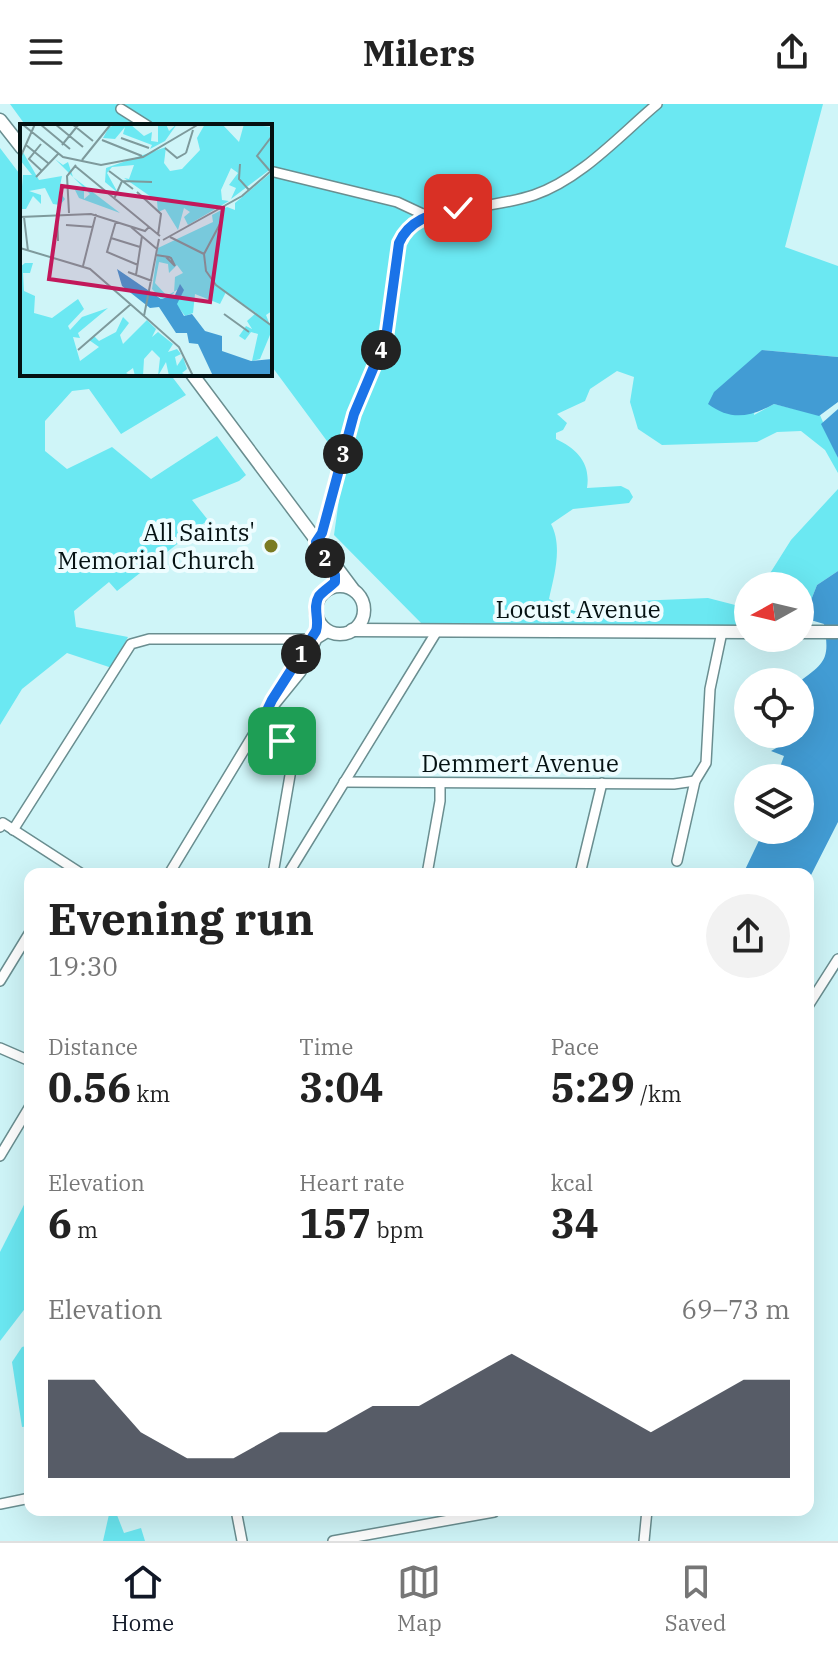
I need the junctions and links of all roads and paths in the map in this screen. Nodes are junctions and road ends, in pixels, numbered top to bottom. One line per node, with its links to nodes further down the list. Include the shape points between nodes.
1 (657, 104): 7 (street, via 552,187)
2 (121, 109): 4 (street)
3 (0, 120): 5 (main road)
4 (145, 124)
5 (20, 145)
6 (272, 171): 7 (street, via 397,202)
7 (427, 216): 9 (street, via 406,229 399,243 386,338 354,414)
8 (193, 376): 9 (main road)
9 (316, 542): 10 (main road, via 335,575); 11 (main road)
10 (332, 587): 11 (main road); 13 (main road, via 317,601)
11 (352, 588): 12 (main road)
12 (364, 604): 14 (main road, via 363,617); 16 (main road, Locust Avenue, via 376,620)
13 (319, 621): 15 (main road); 22 (street)
14 (352, 630): 15 (main road); 16 (main road, Locust Avenue)
15 (330, 631): 23 (street, via 317,639 301,672)
16 (407, 631): 17 (main road, Locust Avenue)
17 (437, 631): 18 (main road, Locust Avenue); 25 (street)
18 (722, 632): 19 (main road, Locust Avenue); 24 (street, via 710,689 706,763)
19 (734, 632)
20 (814, 632): 21 (main road)
21 (838, 632)
22 (311, 639): 23 (street); 29 (street, via 149,639 131,644)
23 (261, 723): 32 (street); 33 (street, via 285,743 293,758)
24 (695, 781): 27 (street, Demmert Avenue); 30 (street)
25 (344, 782): 26 (street, Demmert Avenue); 34 (street)
26 (440, 783): 27 (street, Demmert Avenue); 35 (street)
27 (602, 783): 36 (street)
28 (0, 827): 29 (street, via 3,823)
29 (13, 830): 31 (street)
30 (677, 861)
31 (65, 868)
32 (173, 868)
33 (274, 868)
34 (292, 868)
35 (428, 868)
36 (581, 868)
37 (24, 942): 39 (street)
38 (838, 959): 40 (street)
39 (0, 981)
40 (814, 997)
41 (0, 1048): 42 (street)
42 (24, 1058)
43 (24, 1116): 44 (street)
44 (0, 1156)
45 (24, 1499): 46 (street)
46 (0, 1504)
47 (237, 1516): 52 (street)
48 (442, 1516): 51 (street)
49 (471, 1516): 51 (street)
50 (646, 1516): 54 (street)
51 (443, 1521): 53 (street)
52 (242, 1541)
53 (333, 1541)
54 (644, 1541)

